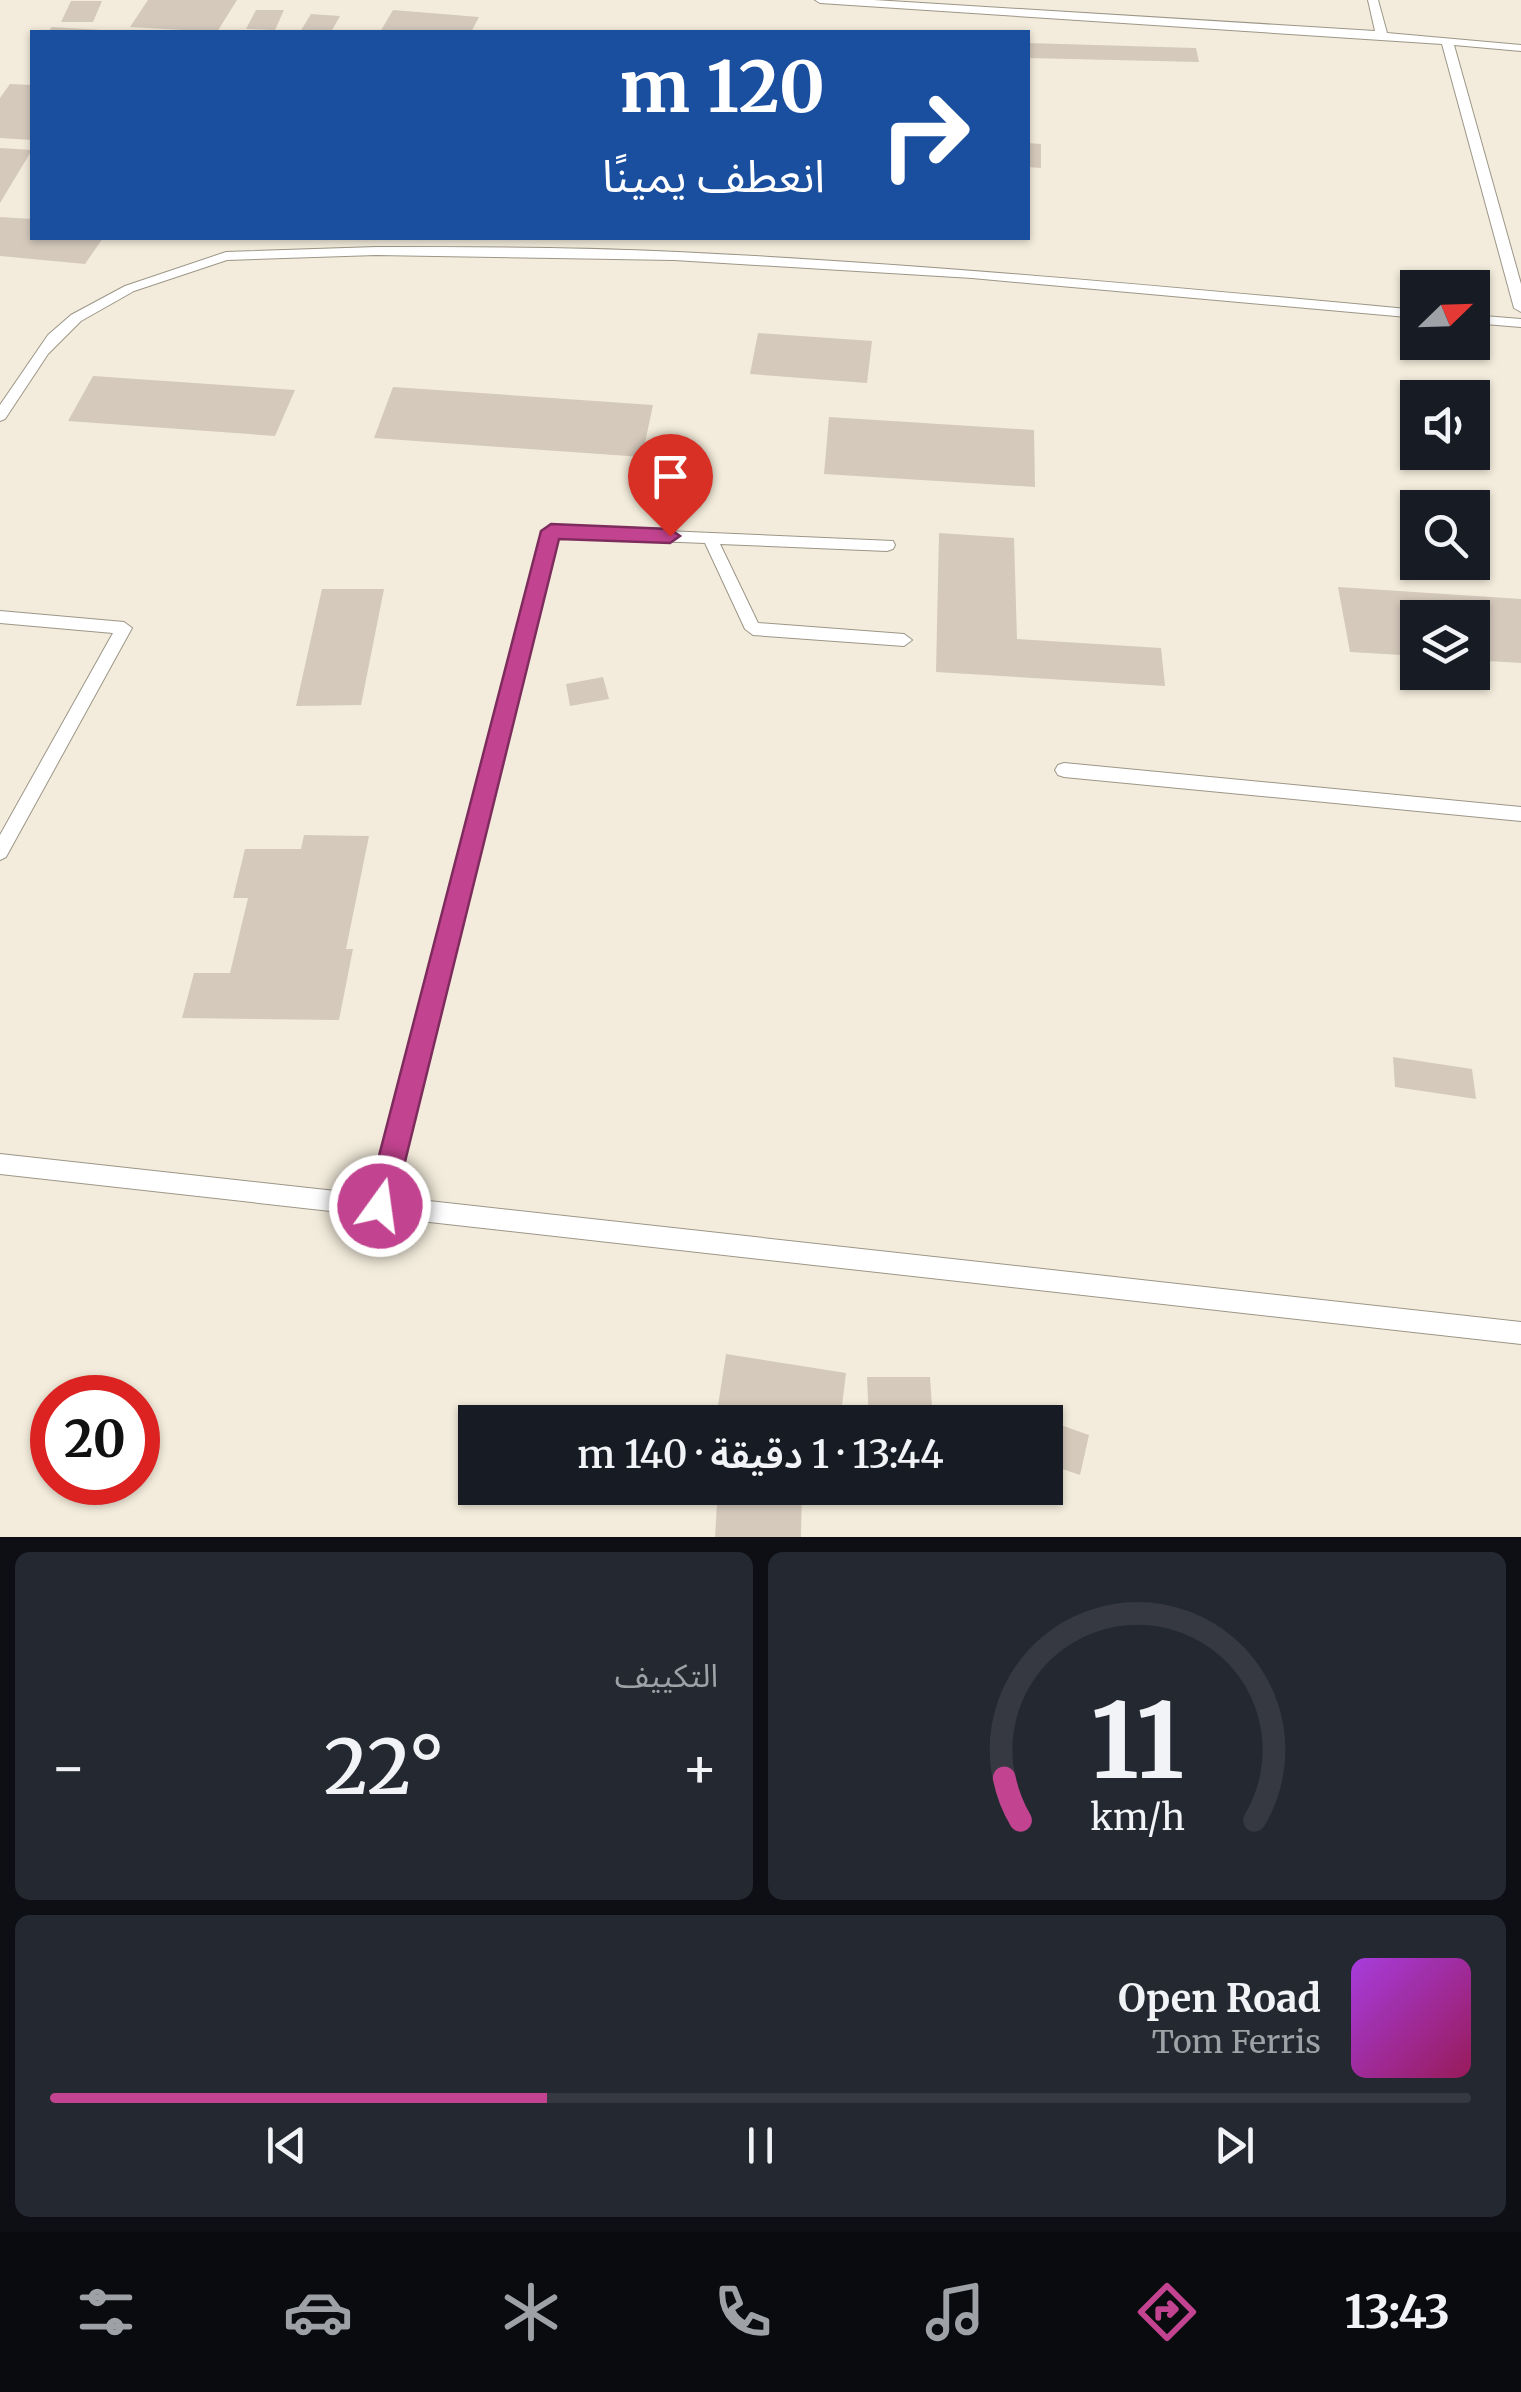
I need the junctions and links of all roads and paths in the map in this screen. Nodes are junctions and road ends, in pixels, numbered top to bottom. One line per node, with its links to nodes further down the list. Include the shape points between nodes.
1 (820, 0): 3 (lane)
2 (1373, 0): 3 (lane)
3 (1382, 35): 4 (lane)
4 (1447, 41): 5 (lane); 6 (lane)
5 (1521, 48)
6 (1521, 308)
7 (1400, 312): 10 (lane, via 997,274 627,250 226,256 169,272 75,318)
8 (1490, 320): 9 (lane)
9 (1521, 323)
10 (0, 416)
11 (710, 538): 12 (lane); 14 (lane, via 753,629); 19 (lane, via 551,531)
12 (887, 545)
13 (0, 617): 17 (lane, via 124,628)
14 (904, 640)
15 (1064, 770): 16 (lane)
16 (1521, 814)
17 (0, 852)
18 (0, 1164): 19 (lane)
19 (380, 1206): 20 (lane)
20 (1521, 1334)

